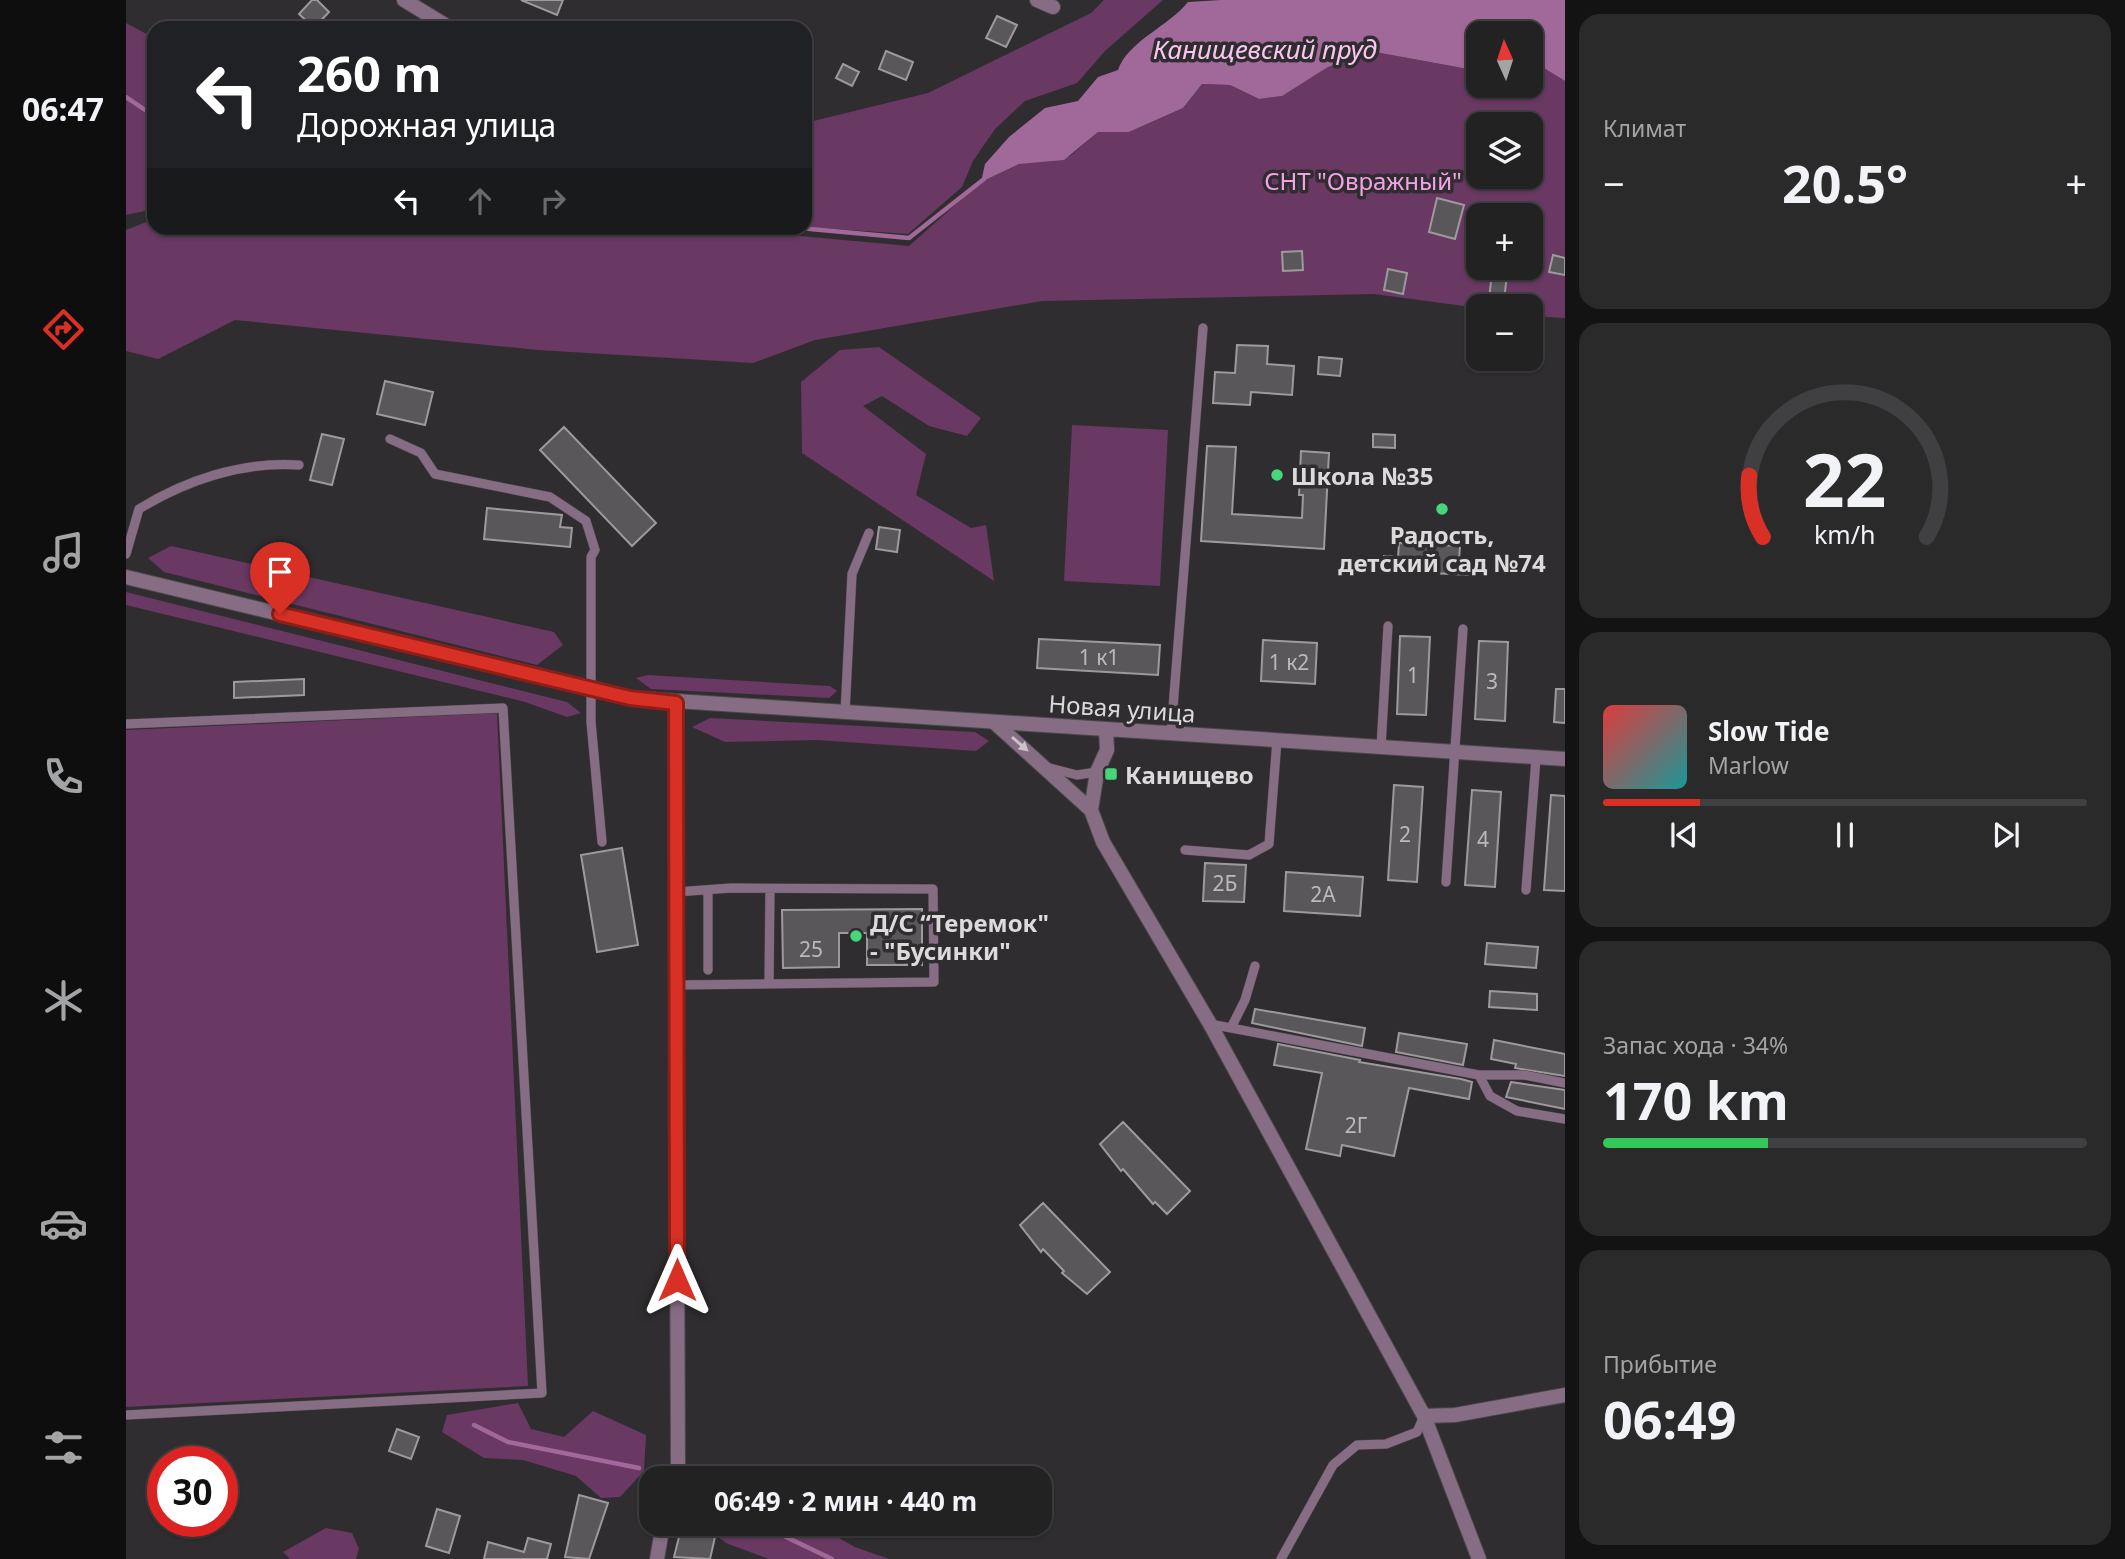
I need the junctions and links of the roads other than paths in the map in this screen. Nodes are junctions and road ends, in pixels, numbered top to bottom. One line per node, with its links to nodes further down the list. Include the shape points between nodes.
1 (404, 0): 4 (street)
2 (1037, 0): 3 (street)
3 (1053, 8)
4 (438, 21)
5 (1203, 328): 19 (lane)
6 (390, 439): 13 (lane, via 421,453 435,474 550,497 586,521 595,550)
7 (299, 465): 9 (lane, via 277,463 222,472 165,493 139,509)
8 (869, 533): 15 (lane, via 852,574)
9 (126, 554)
10 (126, 577): 13 (street, Новая улица)
11 (1388, 626): 21 (lane)
12 (1463, 629): 22 (lane)
13 (590, 688): 14 (street, Новая улица); 28 (lane)
14 (676, 703): 15 (street, Новая улица); 33 (street)
15 (845, 713): 16 (street, Новая улица)
16 (995, 723): 18 (street, Новая улица); 25 (street, one-way to 25)
17 (126, 724): 45 (lane, via 503,708 542,1393)
18 (1106, 729): 19 (street, Новая улица); 26 (street, via 1107,750)
19 (1171, 733): 20 (street, Новая улица)
20 (1277, 740): 21 (street, Новая улица); 29 (lane, via 1269,844 1249,855)
21 (1381, 747): 22 (street, Новая улица)
22 (1456, 752): 23 (street, Новая улица); 30 (lane)
23 (1536, 758): 24 (street, Новая улица); 32 (lane)
24 (1565, 760)
25 (1045, 766): 26 (lane, via 1077,775); 27 (street)
26 (1097, 772): 27 (street)
27 (1091, 810): 39 (street, via 1103,842)
28 (602, 842)
29 (1185, 850)
30 (1446, 882)
31 (770, 889): 34 (lane); 37 (lane); 37 (lane, via 933,890 934,982)
32 (1525, 890)
33 (676, 892): 34 (lane); 38 (street)
34 (708, 892): 36 (lane)
35 (1255, 966): 40 (lane)
36 (708, 970)
37 (769, 984): 38 (lane)
38 (676, 985): 47 (street)
39 (1210, 1024): 40 (lane); 46 (street)
40 (1231, 1028): 41 (lane)
41 (1479, 1075): 42 (lane, via 1524,1075); 43 (lane, via 1490,1096 1517,1111)
42 (1565, 1083)
43 (1565, 1119)
44 (1565, 1395): 46 (street, via 1455,1415)
45 (126, 1415)
46 (1424, 1416): 50 (lane, via 1417,1432 1385,1444 1357,1445 1333,1465); 51 (street)
47 (678, 1466)
48 (661, 1536): 49 (street)
49 (657, 1559)
50 (1281, 1559)
51 (1479, 1559)

